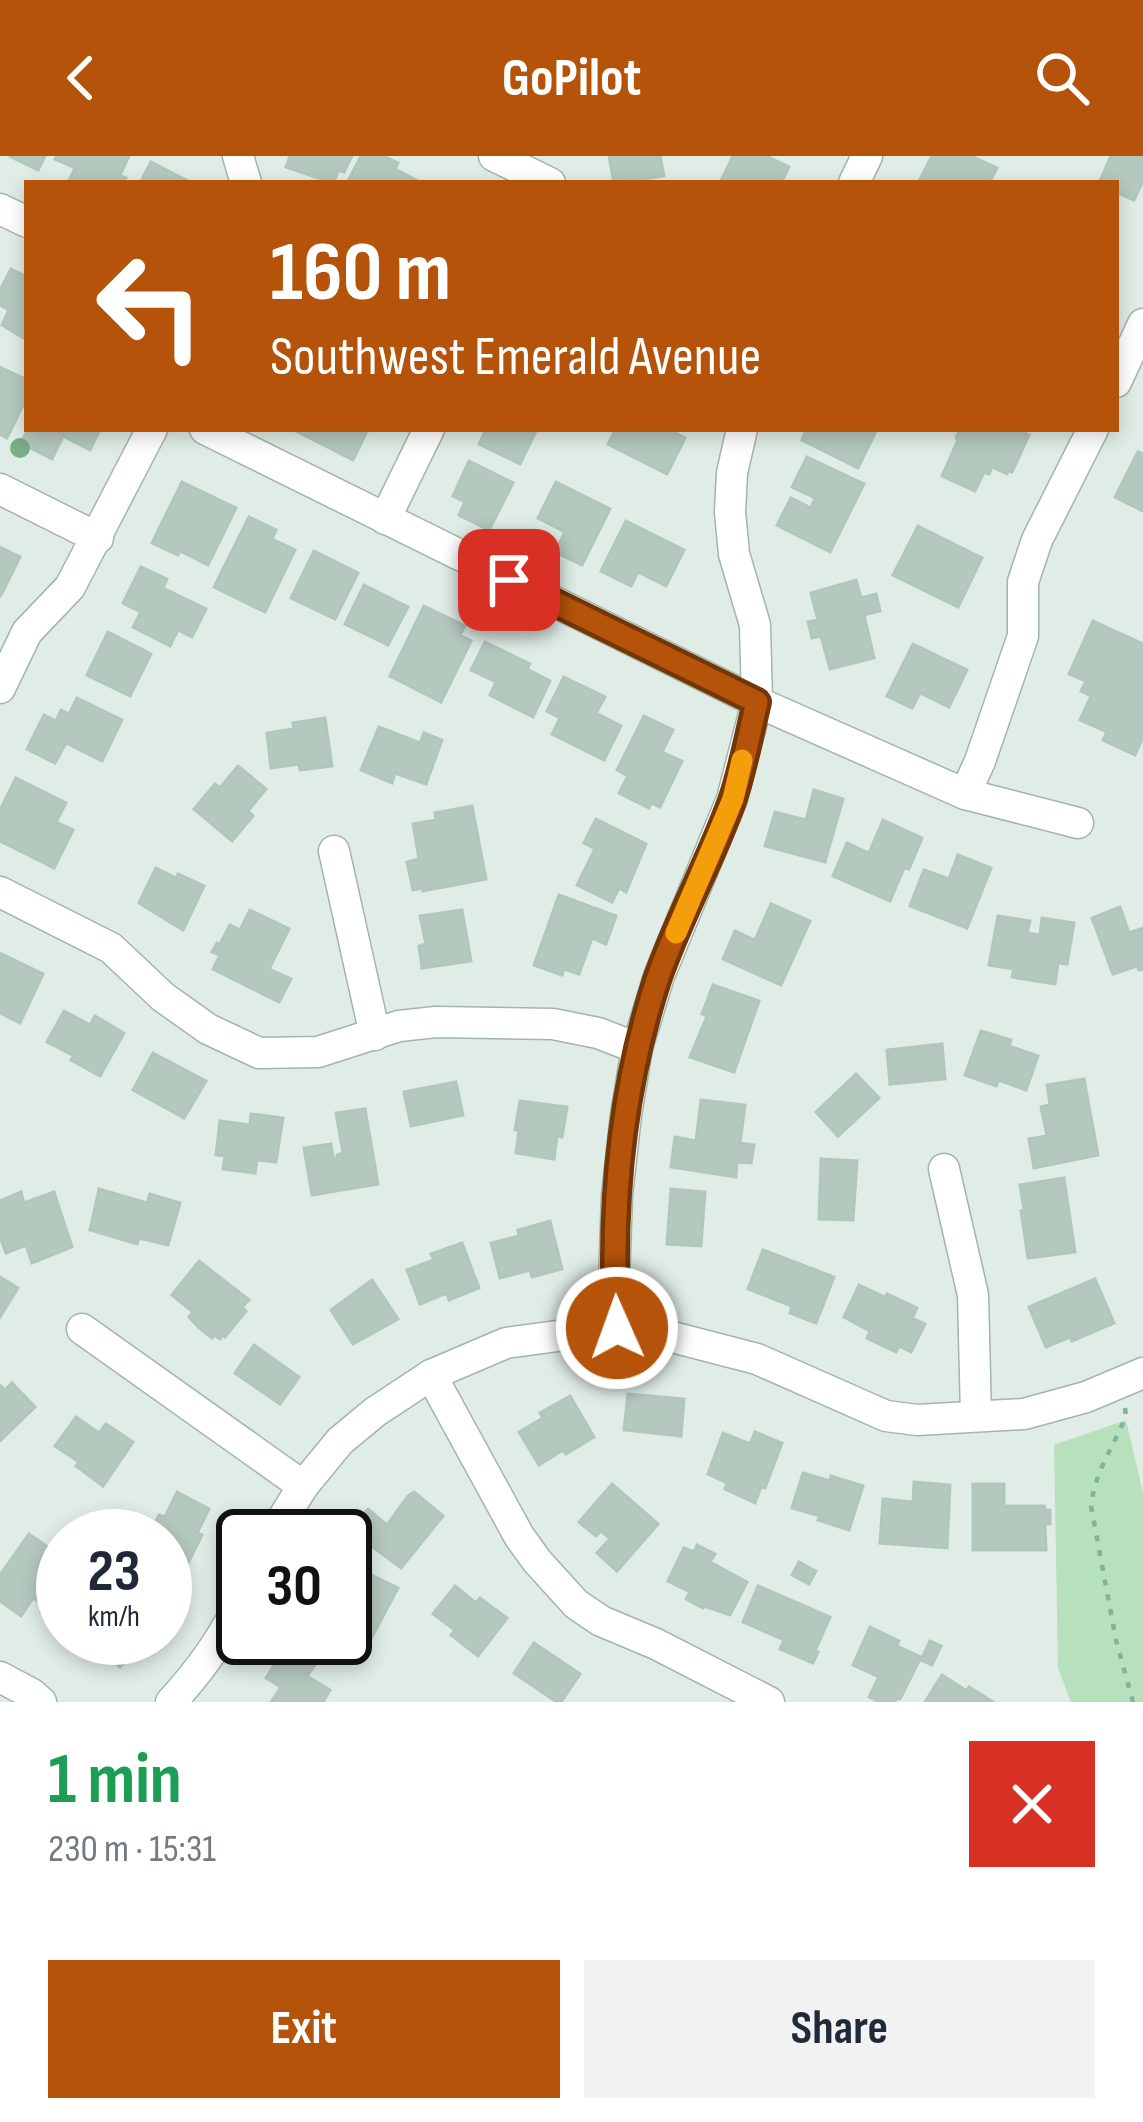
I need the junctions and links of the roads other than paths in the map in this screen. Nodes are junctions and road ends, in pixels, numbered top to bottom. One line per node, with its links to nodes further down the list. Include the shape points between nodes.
1 (494, 156): 2 (street)
2 (546, 180)
3 (1143, 324): 4 (street)
4 (1119, 375)
5 (151, 432): 12 (street)
6 (211, 432): 11 (street)
7 (428, 432): 11 (street)
8 (741, 432): 14 (street, via 730,512 754,625)
9 (1091, 432): 15 (street, via 1037,540 1023,583 1023,636)
10 (0, 489): 12 (street)
11 (385, 519): 14 (street)
12 (98, 538): 13 (street, via 70,586 27,632)
13 (0, 688)
14 (757, 702): 15 (street); 20 (street, via 733,799 658,976)
15 (965, 794): 16 (street)
16 (1078, 823)
17 (334, 851): 19 (street)
18 (0, 892): 19 (street, via 111,948 208,1029 260,1053 317,1052)
19 (375, 1035): 20 (street, via 436,1022 553,1024)
20 (637, 1048): 22 (street, via 617,1195)
21 (944, 1168): 26 (street, via 973,1295)
22 (617, 1328): 24 (street, via 506,1343); 26 (street, via 757,1359 886,1416)
23 (82, 1329): 27 (street)
24 (430, 1375): 27 (street, via 340,1441); 33 (street, via 519,1536 576,1604)
25 (1131, 1379): 26 (street, via 1024,1414)
26 (976, 1416)
27 (303, 1486): 28 (street)
28 (289, 1509)
29 (216, 1645): 32 (street)
30 (0, 1677): 31 (street)
31 (41, 1702)
32 (171, 1702)
33 (769, 1702)

